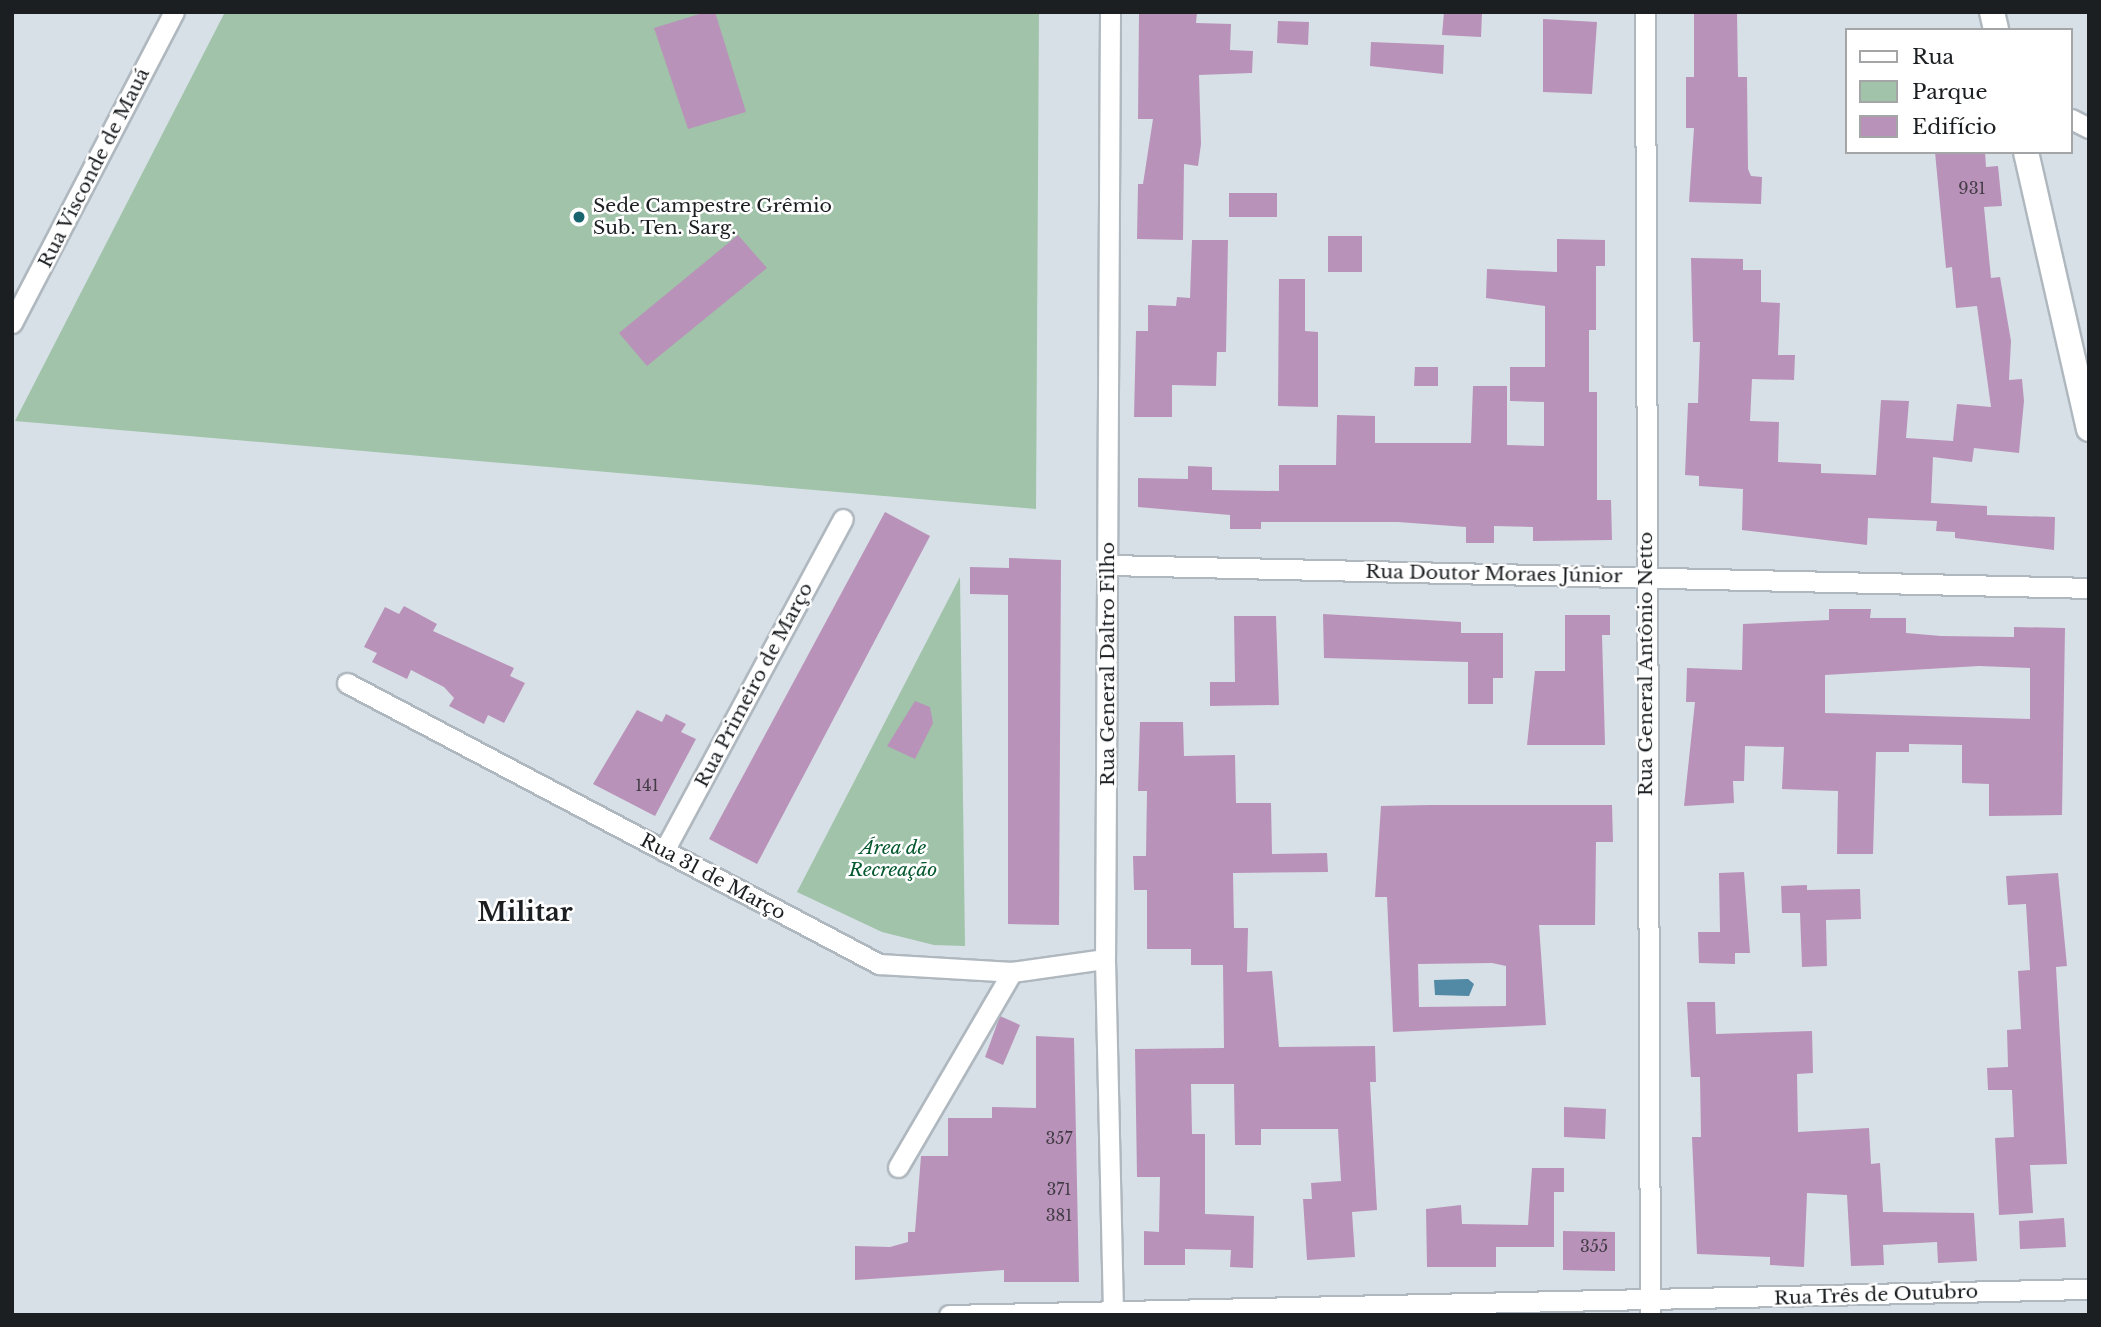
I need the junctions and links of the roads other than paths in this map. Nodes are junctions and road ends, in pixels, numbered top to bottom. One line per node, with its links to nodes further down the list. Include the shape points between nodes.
1 (174, 12): 7 (street, Rua Visconde de Mauá)
2 (1110, 12): 10 (street, Rua General Daltro Filho)
3 (1645, 12): 11 (street, Rua General Antônio Netto)
4 (2073, 120): 5 (street)
5 (2089, 128)
6 (2026, 154): 8 (street)
7 (12, 323)
8 (2089, 429)
9 (843, 519): 14 (street, Rua Primeiro de Março)
10 (1109, 565): 11 (street, Rua Doutor Moraes Júnior); 15 (street, Rua General Daltro Filho)
11 (1645, 578): 12 (street, Rua Doutor Moraes Júnior); 19 (street, Rua General Antônio Netto)
12 (2089, 588)
13 (347, 683): 14 (street, Rua 31 de Março)
14 (664, 851): 16 (street, Rua 31 de Março, via 879,964)
15 (1105, 959): 16 (street, Rua 31 de Março); 20 (street, Rua General Daltro Filho)
16 (1012, 972): 17 (street)
17 (898, 1167)
18 (2089, 1289): 19 (street, Rua Três de Outubro)
19 (1650, 1308): 20 (street, Rua Três de Outubro)
20 (1113, 1313): 21 (street, Rua Três de Outubro)
21 (949, 1315)

